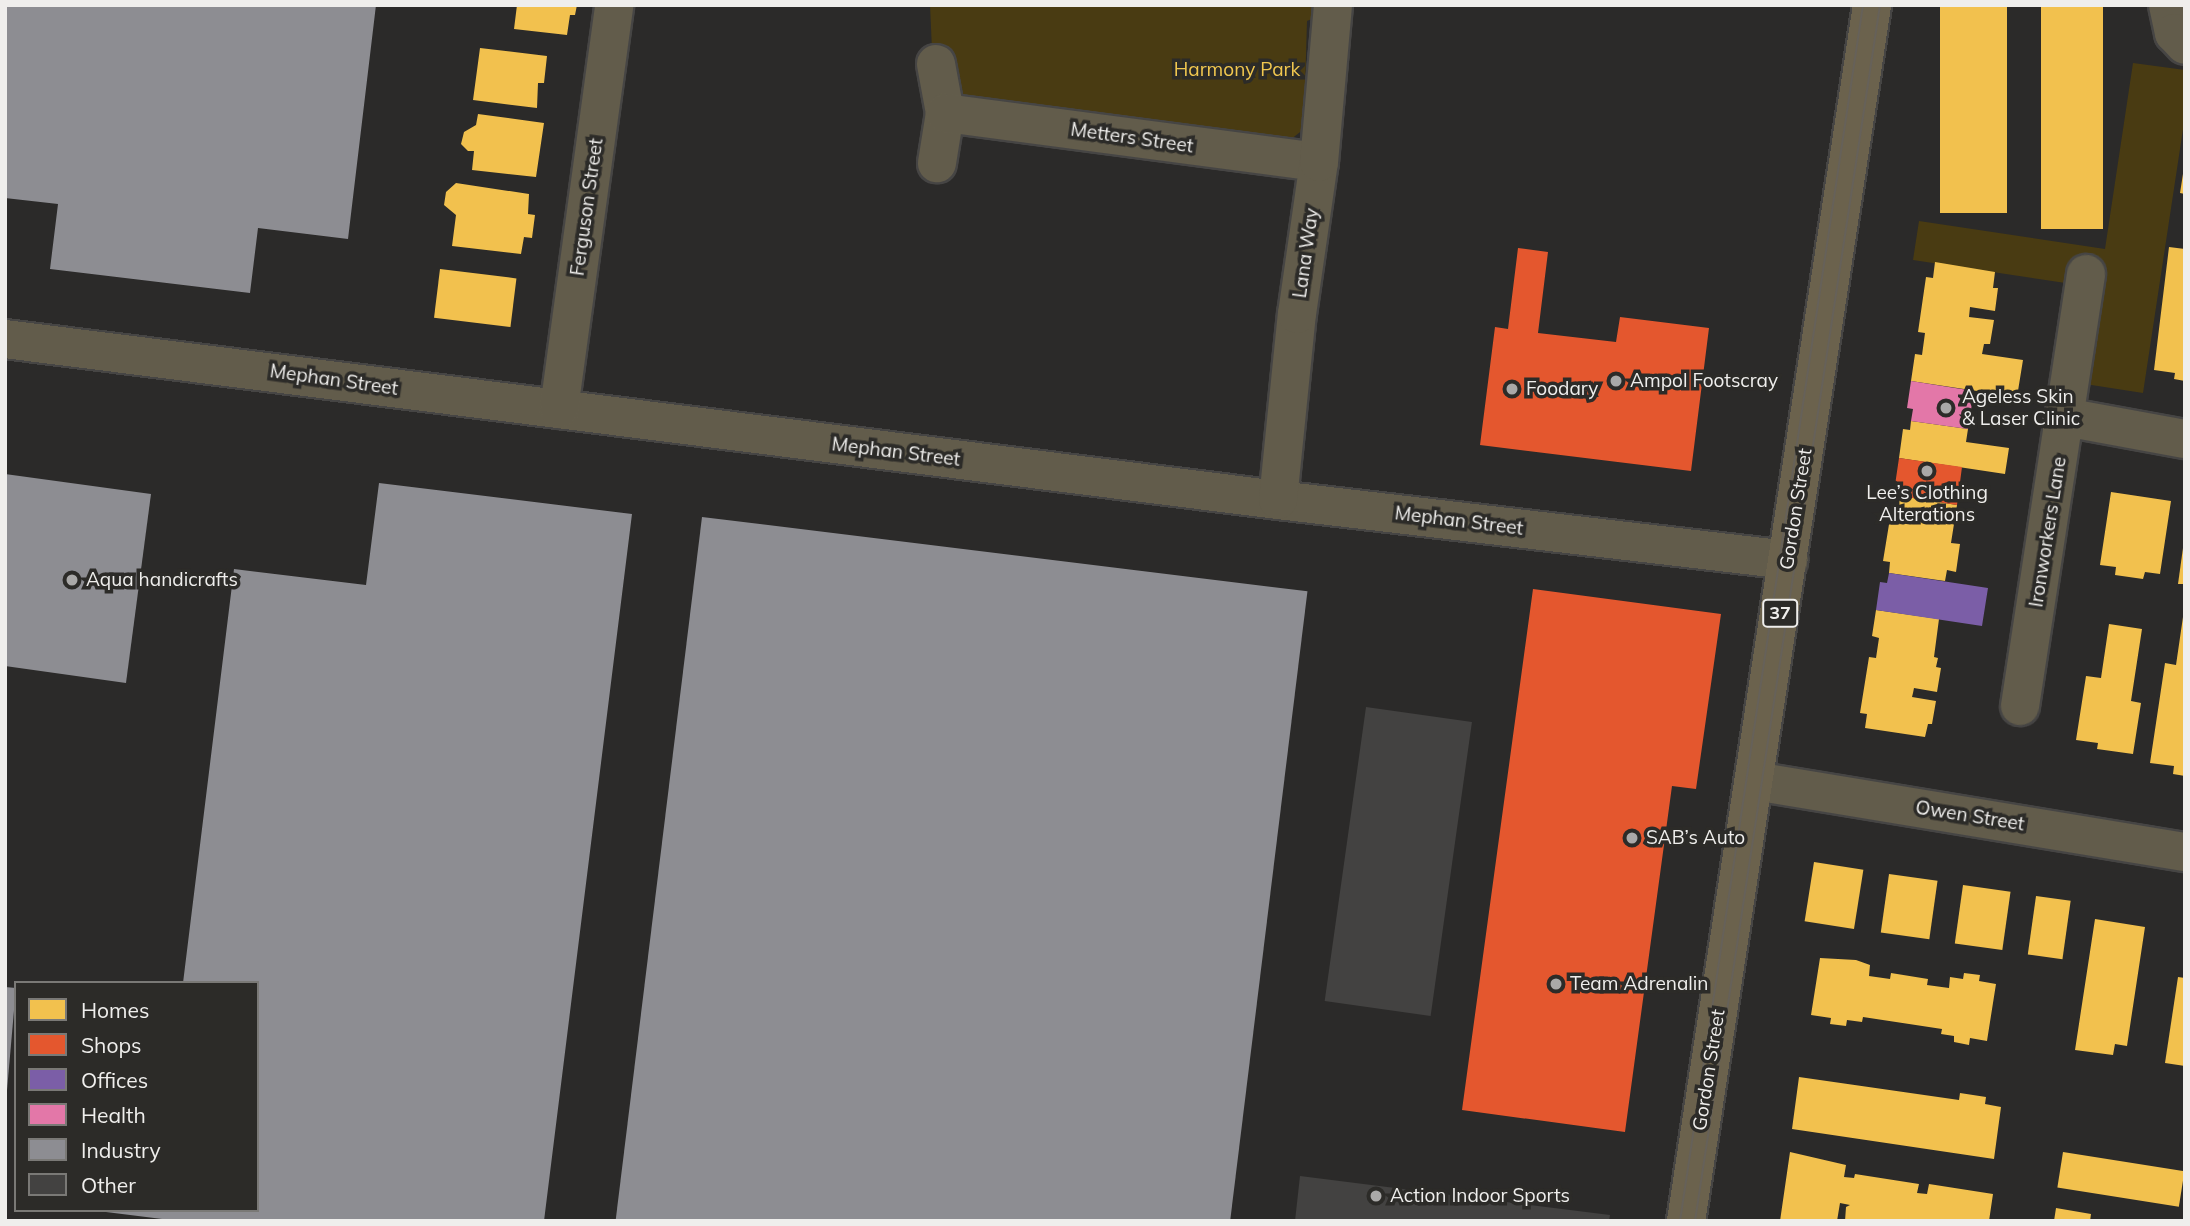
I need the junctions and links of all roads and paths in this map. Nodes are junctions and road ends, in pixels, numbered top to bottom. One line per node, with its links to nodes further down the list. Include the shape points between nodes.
1 (614, 5): 10 (street, Ferguson Street)
2 (1333, 5): 6 (street, Lana Way)
3 (1872, 5): 14 (main road, Gordon Street / 37)
4 (936, 64): 5 (street)
5 (945, 113): 6 (street, Metters Street); 7 (street)
6 (1319, 162): 13 (street, Lana Way, via 1297,314)
7 (937, 163)
8 (2086, 274): 11 (street, Ironworkers Lane)
9 (5, 339): 10 (street, Mephan Street)
10 (559, 409): 13 (street, Mephan Street)
11 (2065, 417): 12 (street); 15 (street, Ironworkers Lane)
12 (2185, 439)
13 (1278, 500): 14 (street, Mephan Street)
14 (1788, 560): 16 (main road, Gordon Street / 37)
15 (2020, 706)
16 (1755, 781): 17 (street, Owen Street); 18 (main road, Gordon Street / 37)
17 (2185, 852)
18 (1686, 1221)

